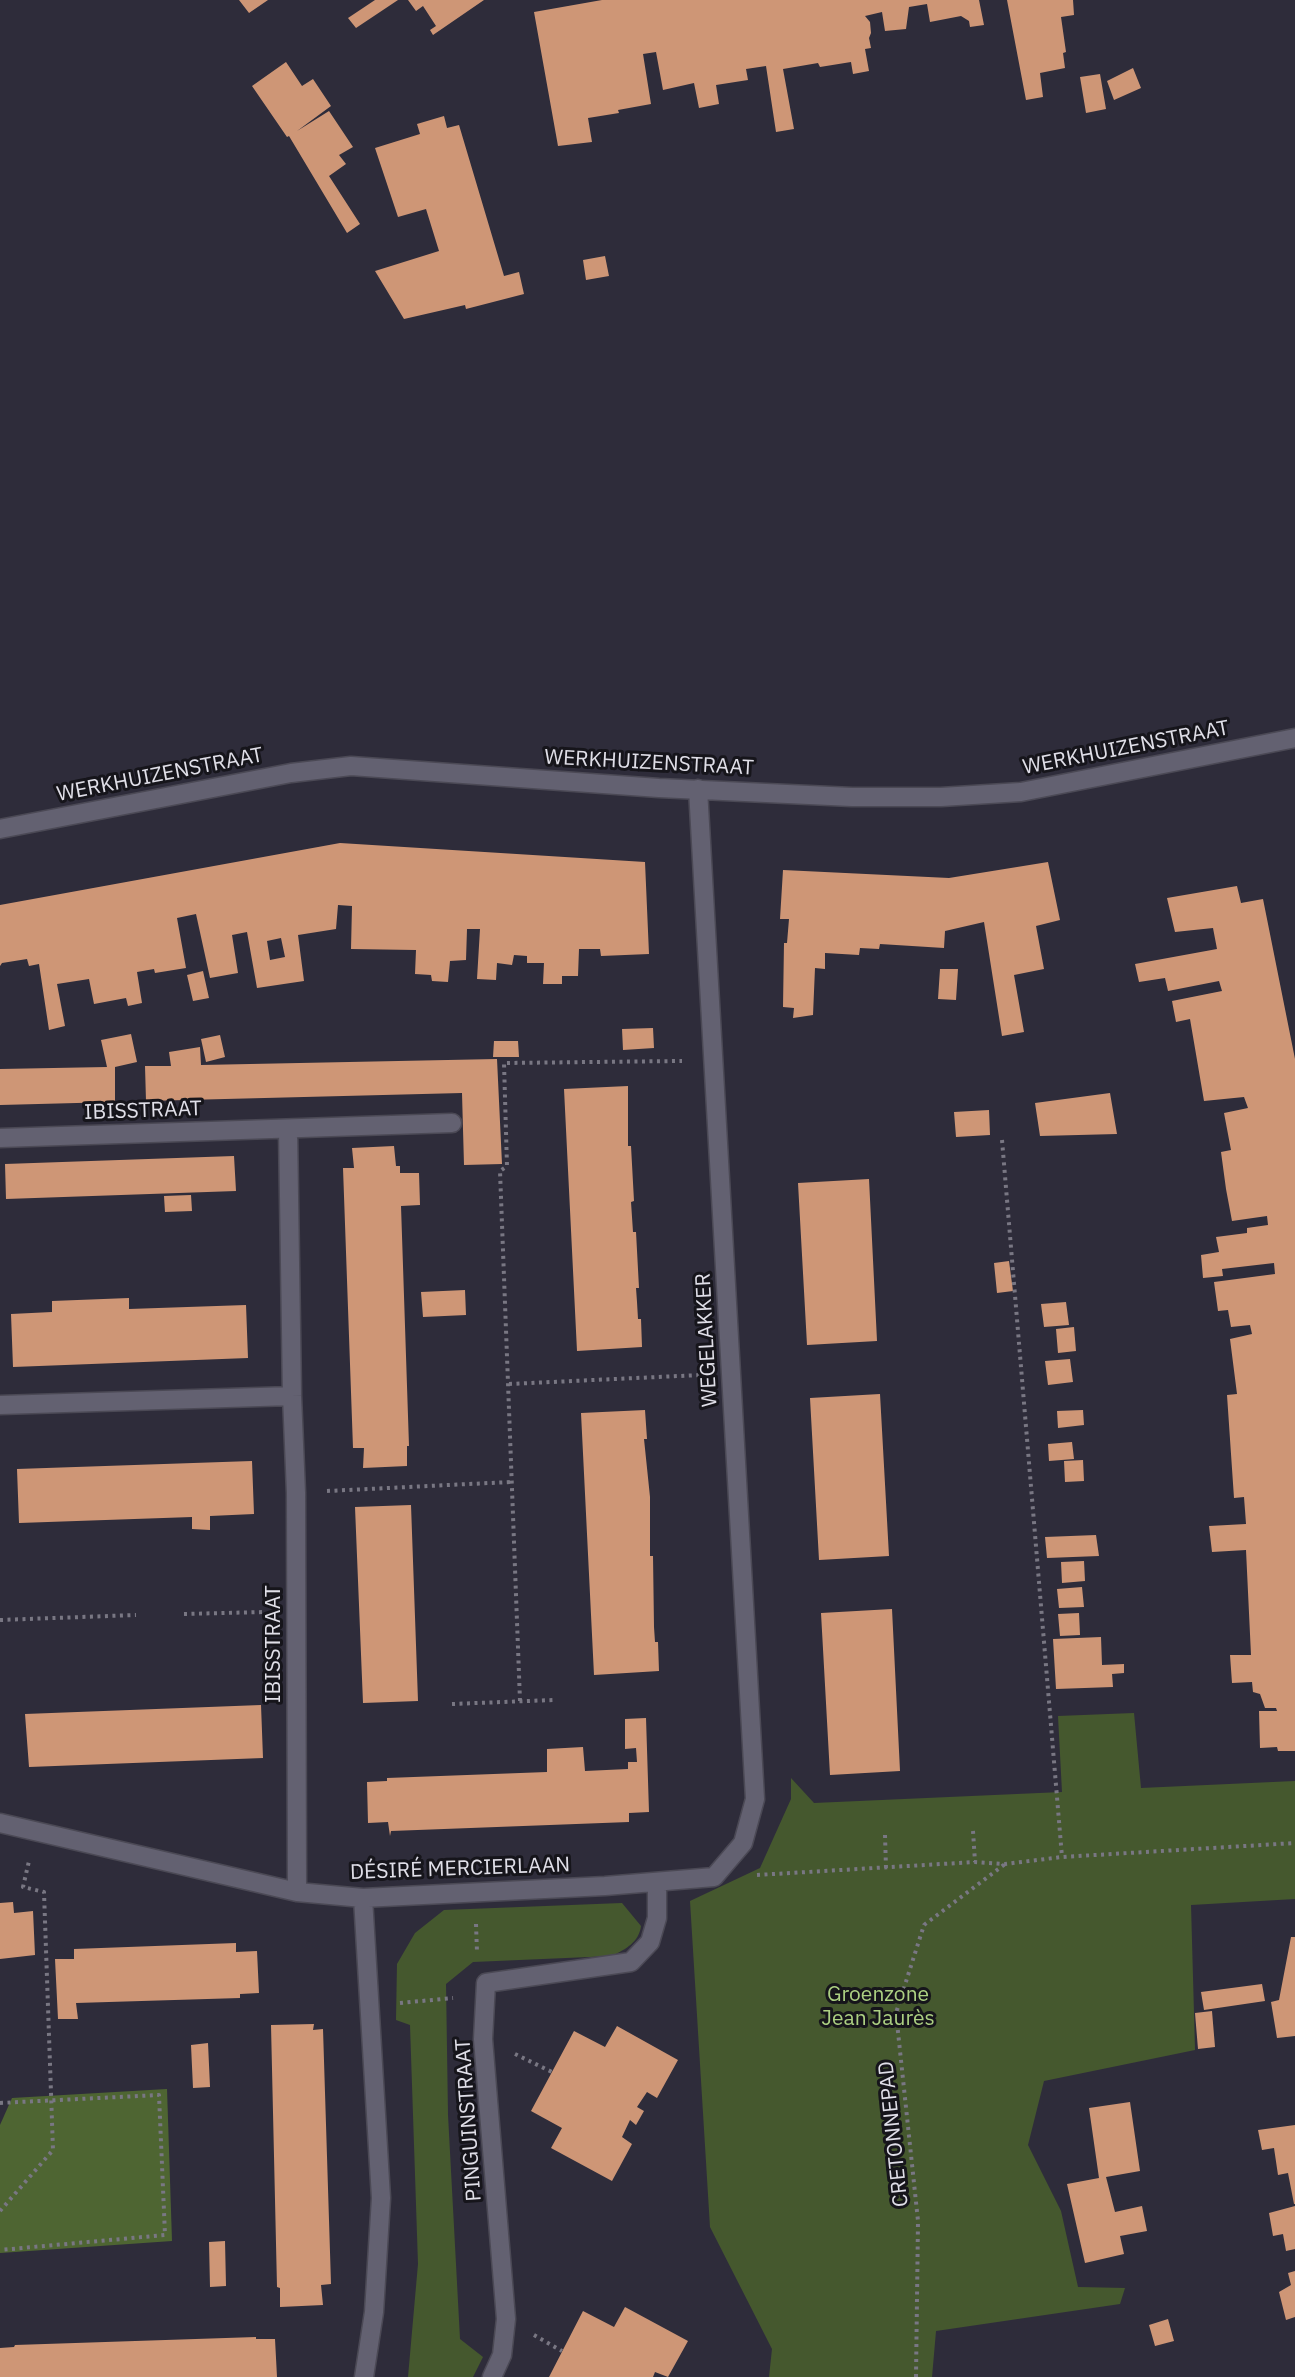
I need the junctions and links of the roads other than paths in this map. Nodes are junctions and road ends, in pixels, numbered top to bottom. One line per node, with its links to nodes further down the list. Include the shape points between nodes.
1 (1295, 738): 2 (street, WERKHUIZENSTRAAT, via 1022,792 941,798)
2 (698, 789): 3 (street, WERKHUIZENSTRAAT, via 351,766 291,773); 10 (street, WEGELAKKER, via 755,1799 743,1843)
3 (0, 829)
4 (452, 1123): 5 (street, IBISSTRAAT)
5 (288, 1129): 6 (street, IBISSTRAAT); 7 (street, IBISSTRAAT)
6 (0, 1138)
7 (292, 1396): 8 (street); 12 (street, IBISSTRAAT, via 296,1493)
8 (0, 1405)
9 (0, 1823): 12 (street, DÉSIRÉ MERCIERLAAN)
10 (714, 1877): 11 (street, DÉSIRÉ MERCIERLAAN)
11 (657, 1883): 13 (street, DÉSIRÉ MERCIERLAAN); 15 (street, PINGUINSTRAAT, via 657,1918 650,1942 632,1962 486,1983 483,2039 506,2319 502,2355)
12 (297, 1892): 13 (street, DÉSIRÉ MERCIERLAAN)
13 (363, 1898): 14 (street, via 381,2198 374,2312)
14 (364, 2377)
15 (492, 2377)

